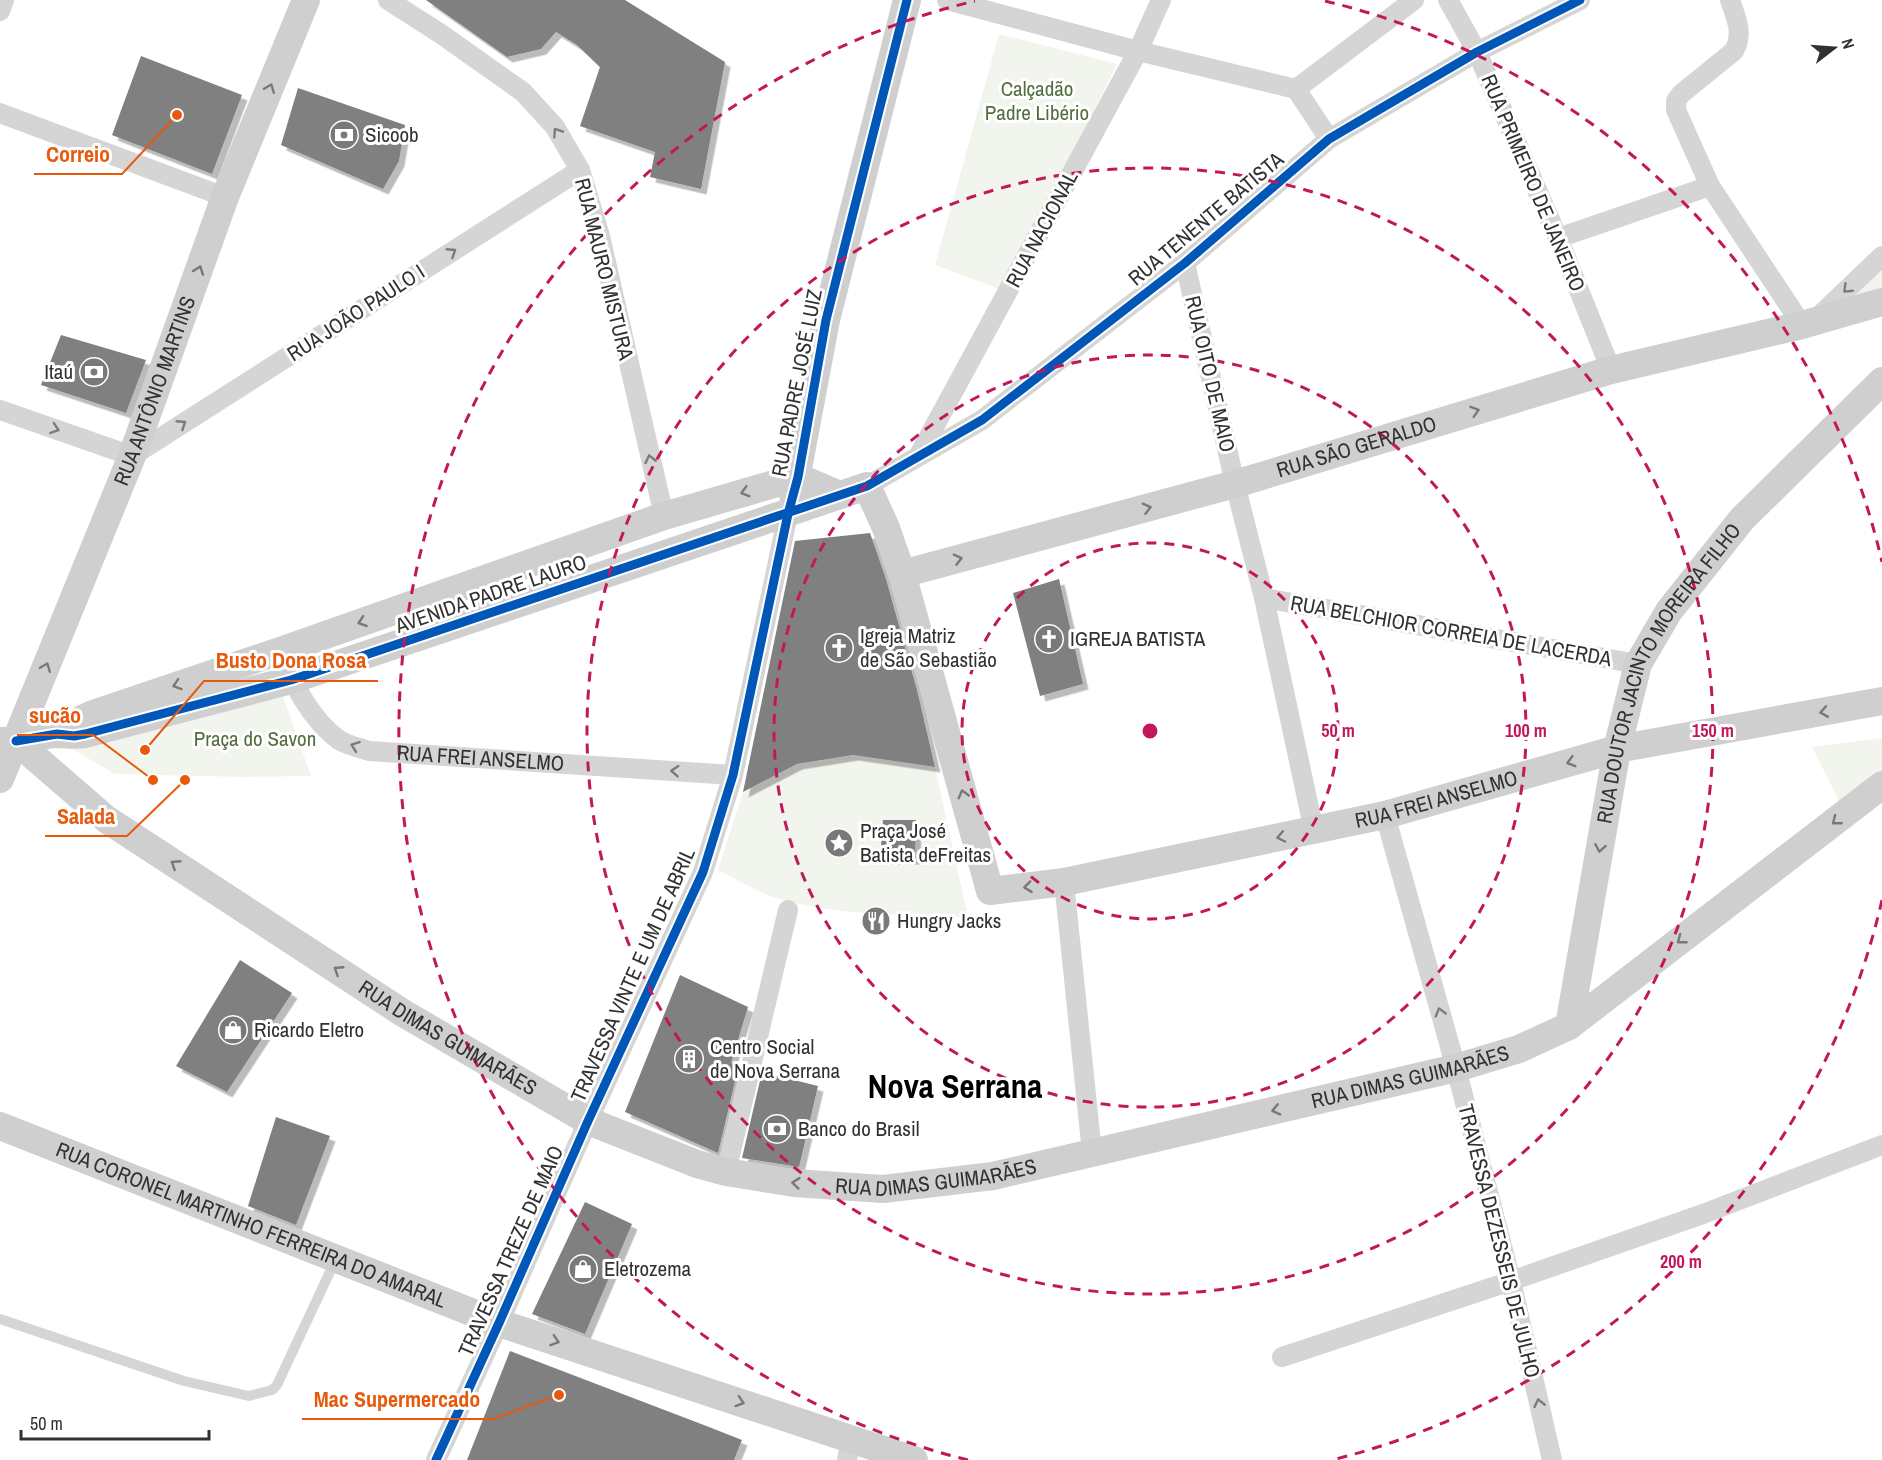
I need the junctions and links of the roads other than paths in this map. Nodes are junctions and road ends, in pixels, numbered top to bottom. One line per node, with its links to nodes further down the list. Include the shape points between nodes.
1 (4, 0): 11 (street)
2 (306, 0): 19 (street, RUA ANTÔNIO MARTINS, one-way to 2)
3 (388, 0): 17 (street, RUA MAURO MISTURA, one-way to 3, via 555,127 523,92)
4 (907, 0): 30 (street, RUA PADRE JOSÉ LUIZ, via 826,320)
5 (947, 0): 12 (street)
6 (1161, 0): 12 (street, RUA NACIONAL)
7 (1414, 0): 14 (street)
8 (1448, 0): 13 (street, RUA PRIMEIRO DE JANEIRO)
9 (1580, 0): 13 (street, RUA TENENTE BATISTA)
10 (1730, 0): 18 (street, via 1740,32 1739,42 1734,51 1676,101 1676,110)
11 (0, 10)
12 (1138, 51): 14 (street); 29 (street, RUA NACIONAL)
13 (1478, 52): 16 (street, RUA TENENTE BATISTA); 20 (street, RUA PRIMEIRO DE JANEIRO)
14 (1296, 89): 16 (street)
15 (0, 113): 19 (street)
16 (1329, 139): 22 (street, RUA TENENTE BATISTA)
17 (580, 170): 28 (street, RUA JOÃO PAULO I, one-way to 17); 35 (street, RUA MAURO MISTURA, one-way to 17, via 600,236)
18 (1710, 186): 20 (street); 24 (street)
19 (225, 197): 28 (street, RUA ANTÔNIO MARTINS, one-way to 19)
20 (1558, 238): 25 (street, RUA PRIMEIRO DE JANEIRO)
21 (1882, 256): 24 (street, one-way to 24)
22 (1185, 263): 29 (street, RUA TENENTE BATISTA, via 982,420); 31 (street, RUA OITO DE MAIO)
23 (1882, 303): 24 (street, RUA SÃO GERALDO)
24 (1807, 324): 25 (street, RUA SÃO GERALDO)
25 (1611, 370): 31 (street, RUA SÃO GERALDO, one-way to 25)
26 (1882, 381): 39 (street, RUA DOUTOR JACINTO MOREIRA FILHO, via 1742,519 1669,611)
27 (0, 410): 28 (street, one-way to 28)
28 (132, 456): 43 (street, RUA ANTÔNIO MARTINS, one-way to 28)
29 (919, 456): 32 (street, RUA TENENTE BATISTA)
30 (798, 477): 33 (street); 34 (street, RUA PADRE JOSÉ LUIZ); 35 (street, AVENIDA PADRE LAURO, one-way to 35)
31 (1235, 484): 36 (street, RUA SÃO GERALDO, one-way to 31); 37 (street, RUA OITO DE MAIO)
32 (867, 486): 33 (street, AVENIDA PADRE LAURO); 36 (street)
33 (840, 495): 34 (street, AVENIDA PADRE LAURO)
34 (788, 514): 40 (street, AVENIDA PADRE LAURO); 45 (street, RUA PADRE JOSÉ LUIZ)
35 (664, 516): 38 (street, AVENIDA PADRE LAURO, one-way to 38)
36 (902, 574): 50 (street, RUA FREI ANSELMO, one-way to 36, via 990,891)
37 (1264, 597): 39 (street, RUA BELCHIOR CORREIA DE LACERDA); 49 (street, RUA OITO DE MAIO)
38 (280, 651): 40 (street, RUA FREI ANSELMO); 42 (street, AVENIDA PADRE LAURO, one-way to 42, via 93,714)
39 (1638, 664): 44 (street, RUA DOUTOR JACINTO MOREIRA FILHO)
40 (291, 680): 42 (street, AVENIDA PADRE LAURO, via 86,734); 45 (street, RUA FREI ANSELMO, one-way to 40, via 369,751 339,740 319,721)
41 (1882, 701): 44 (street, RUA FREI ANSELMO, one-way to 44)
42 (57, 734): 43 (street, AVENIDA PADRE LAURO)
43 (8, 741): 46 (street, RUA ANTÔNIO MARTINS); 54 (street, RUA DIMAS GUIMARÃES, one-way to 43, via 404,1013 106,819)
44 (1617, 748): 48 (street, RUA FREI ANSELMO, one-way to 48); 52 (street, RUA DOUTOR JACINTO MOREIRA FILHO, one-way to 52)
45 (733, 774): 54 (street, TRAVESSA VINTE E UM DE ABRIL, via 703,872)
46 (0, 780)
47 (1882, 785): 52 (street, RUA DIMAS GUIMARÃES, one-way to 52)
48 (1385, 815): 49 (street, RUA FREI ANSELMO); 53 (street, TRAVESSA DEZESSEIS DE JULHO, one-way to 48)
49 (1314, 831): 50 (street, RUA FREI ANSELMO, one-way to 50)
50 (1064, 882): 57 (street)
51 (788, 910): 58 (street)
52 (1569, 1026): 53 (street, RUA DIMAS GUIMARÃES, via 1519,1049)
53 (1456, 1068): 57 (street, RUA DIMAS GUIMARÃES, one-way to 57); 60 (street, TRAVESSA DEZESSEIS DE JULHO)
54 (588, 1121): 58 (street, RUA DIMAS GUIMARÃES); 62 (street, TRAVESSA TREZE DE MAIO)
55 (0, 1126): 59 (street, RUA CORONEL MARTINHO FERREIRA DO AMARAL)
56 (1882, 1145): 60 (street, via 1703,1214)
57 (1092, 1153): 58 (street, RUA DIMAS GUIMARÃES, one-way to 58, via 993,1176 884,1189 794,1183)
58 (726, 1172)
59 (337, 1258): 61 (lane, via 277,1385 249,1396 184,1381); 62 (street, RUA CORONEL MARTINHO FERREIRA DO AMARAL)
60 (1511, 1281): 63 (street); 67 (street, TRAVESSA DEZESSEIS DE JULHO, one-way to 60)
61 (0, 1319)
62 (499, 1323): 64 (street, RUA CORONEL MARTINHO FERREIRA DO AMARAL, one-way to 64); 65 (street, TRAVESSA TREZE DE MAIO)
63 (1282, 1357)
64 (849, 1449): 66 (street, RUA CORONEL MARTINHO FERREIRA DO AMARAL)
65 (436, 1460)
66 (914, 1460)
67 (1552, 1460)

